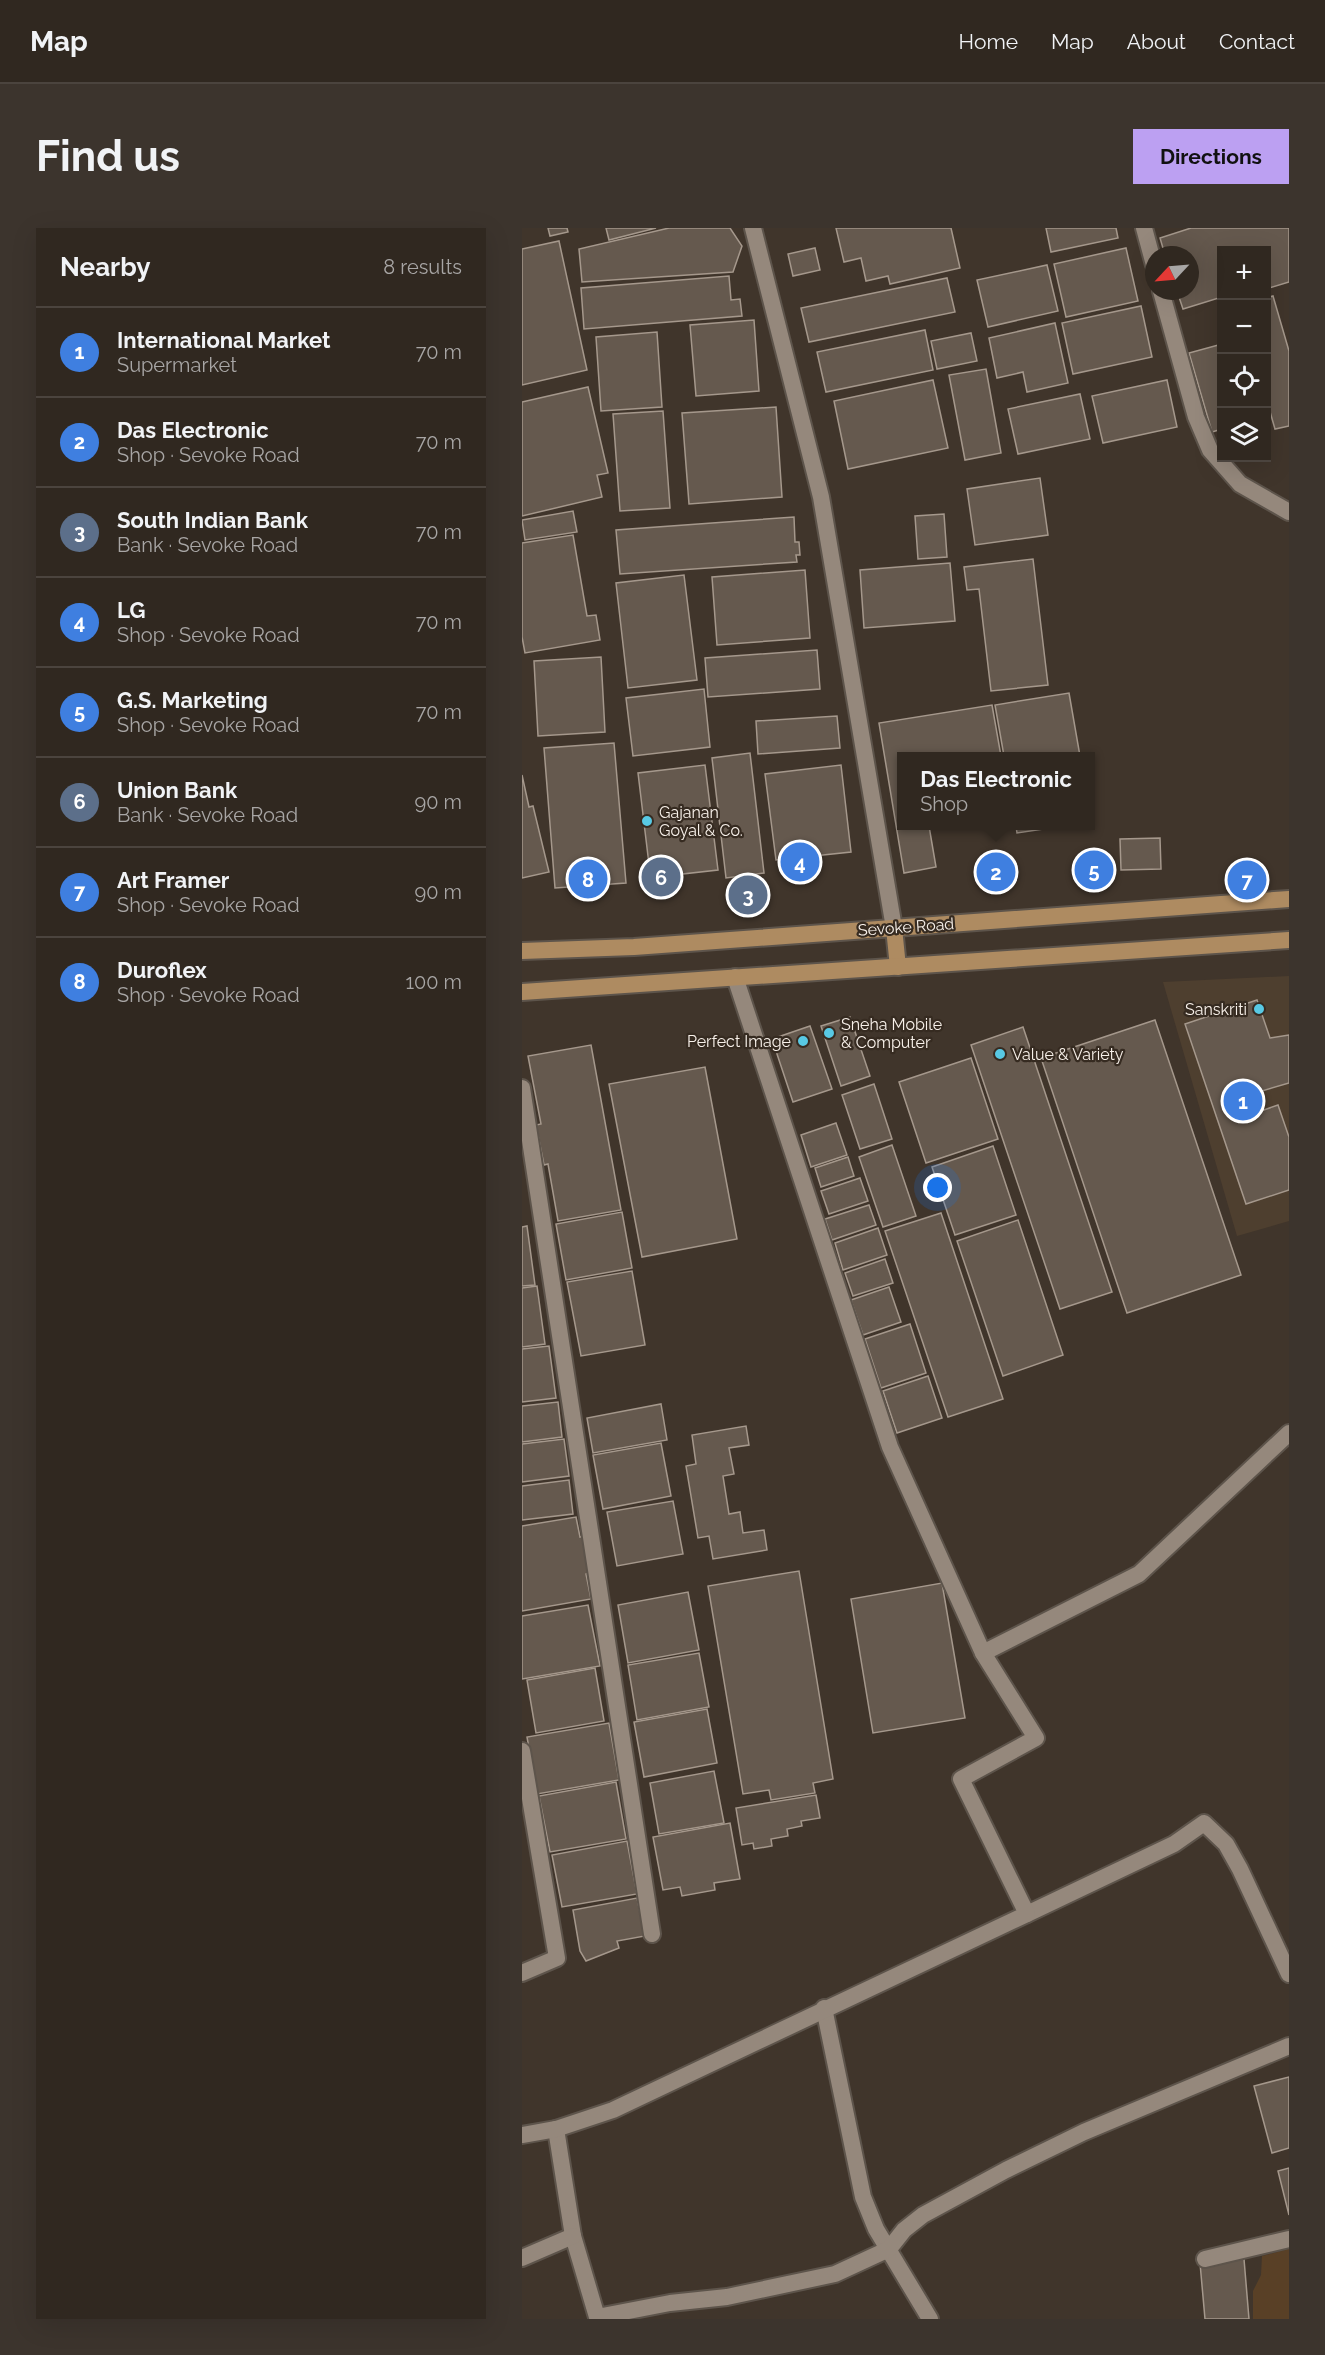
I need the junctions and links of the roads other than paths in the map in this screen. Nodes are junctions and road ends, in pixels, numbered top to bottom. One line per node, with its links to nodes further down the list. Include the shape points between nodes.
1 (753, 228): 7 (street, via 821,497)
2 (1144, 228): 3 (street)
3 (1149, 246)
4 (1164, 300): 5 (street, via 1196,417 1210,450 1240,484)
5 (1289, 512)
6 (1289, 899): 7 (main road, Sevoke Road)
7 (894, 928): 9 (main road, Sevoke Road); 10 (main road)
8 (1289, 940): 10 (main road)
9 (522, 951)
10 (898, 967): 11 (main road)
11 (735, 977): 12 (main road); 15 (street, via 890,1447)
12 (522, 992)
13 (522, 1088): 19 (street)
14 (1289, 1433): 15 (street, via 1139,1574)
15 (983, 1653): 18 (street, via 1036,1738 961,1779)
16 (522, 1751): 17 (street)
17 (529, 1827): 21 (street, via 557,1958)
18 (1027, 1914): 20 (street, via 1174,1844 1204,1823 1226,1844); 23 (street)
19 (652, 1934)
20 (1285, 1952): 22 (street)
21 (522, 1973)
22 (1289, 1974)
23 (824, 2008): 25 (street, via 613,2110); 29 (street, via 863,2197)
24 (1289, 2046): 29 (street, via 1084,2132 1006,2170 923,2215 904,2230)
25 (556, 2129): 26 (street); 27 (street)
26 (522, 2135)
27 (573, 2236): 29 (street, via 597,2318 812,2280); 30 (street)
28 (1289, 2239): 31 (street)
29 (889, 2250): 32 (street)
30 (522, 2258)
31 (1204, 2259)
32 (930, 2319)

